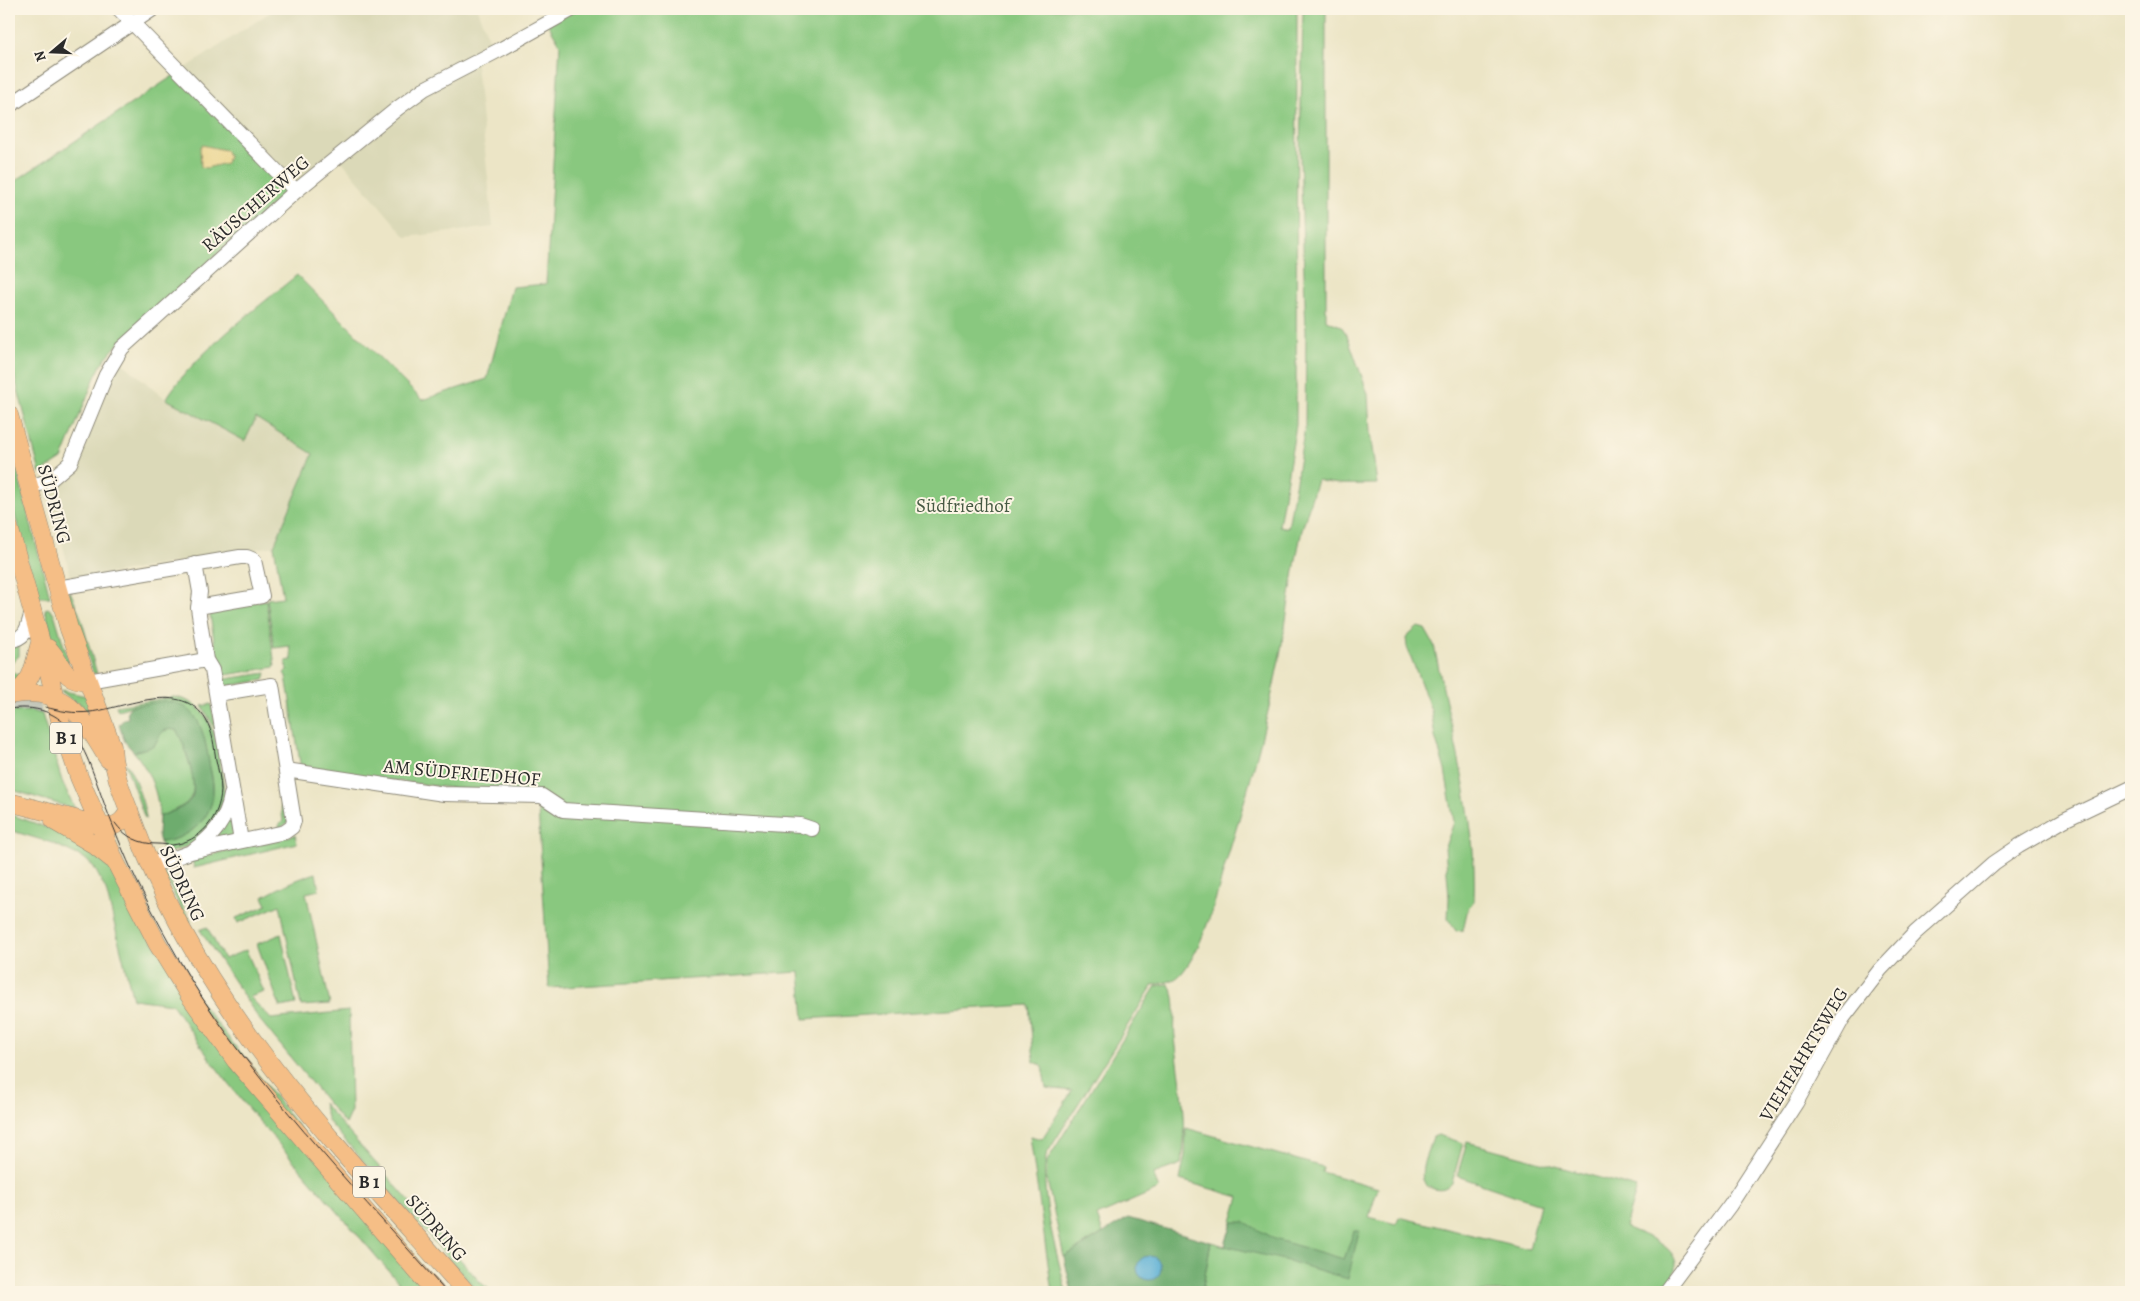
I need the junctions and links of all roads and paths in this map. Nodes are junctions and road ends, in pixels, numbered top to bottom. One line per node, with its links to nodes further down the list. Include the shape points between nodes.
1 (119, 9): 4 (street)
2 (154, 9): 4 (street)
3 (573, 9): 6 (street, RÄUSCHERWEG, via 424,89)
4 (133, 22): 5 (street); 6 (street)
5 (9, 106)
6 (296, 191): 8 (street, RÄUSCHERWEG, via 122,348 106,375 70,463 50,480)
7 (9, 416): 8 (main road, SÜDRING)
8 (28, 488): 11 (main road, SÜDRING)
9 (9, 527): 13 (main road, B 1)
10 (195, 564): 11 (street); 12 (street, via 200,592); 12 (street, via 250,558 257,568 262,596)
11 (57, 588): 14 (main road, SÜDRING)
12 (198, 607): 17 (street)
13 (32, 612): 14 (main road, via 36,604 47,600 55,606); 15 (main road, B 1); 16 (street, via 25,634)
14 (69, 629): 18 (main road, SÜDRING)
15 (41, 640): 18 (main road, via 65,673); 19 (main road, B 1, via 32,675); 21 (main road, B 1)
16 (9, 641)
17 (206, 660): 18 (street); 20 (street, via 212,670)
18 (88, 681): 22 (main road, SÜDRING, via 112,746)
19 (12, 694): 21 (main road, B 1)
20 (217, 694): 23 (street, via 272,685); 25 (street)
21 (55, 698): 22 (main road, B 1, via 78,713 89,725); 29 (main road, B 1, via 68,745)
22 (113, 767): 27 (main road, SÜDRING / B 1)
23 (286, 770): 30 (street, AM SÜDFRIEDHOF, via 444,794 542,796 563,810 800,825); 31 (street, via 294,821 292,827 284,832)
24 (2131, 788): 37 (street, VIEHFAHRTSWEG, via 2019,846 1994,863 1914,933 1880,970 1840,1023 1796,1103 1730,1204)
25 (232, 790): 31 (street); 32 (street, via 220,825)
26 (9, 802): 28 (main road, B 1)
27 (129, 810): 29 (main road, B 1, via 125,819 116,825); 33 (main road, SÜDRING / B 1)
28 (36, 811): 29 (main road, B 1); 34 (main road, B 1, via 92,844)
29 (99, 826): 34 (main road, B 1)
30 (812, 829)
31 (240, 841): 32 (street)
32 (191, 852): 33 (street, via 163,862)
33 (148, 862): 36 (main road, SÜDRING / B 1, via 200,963 249,1034 309,1114)
34 (116, 863): 35 (main road, B 1, via 171,967 212,1029)
35 (435, 1292)
36 (466, 1292)
37 (1665, 1292)

